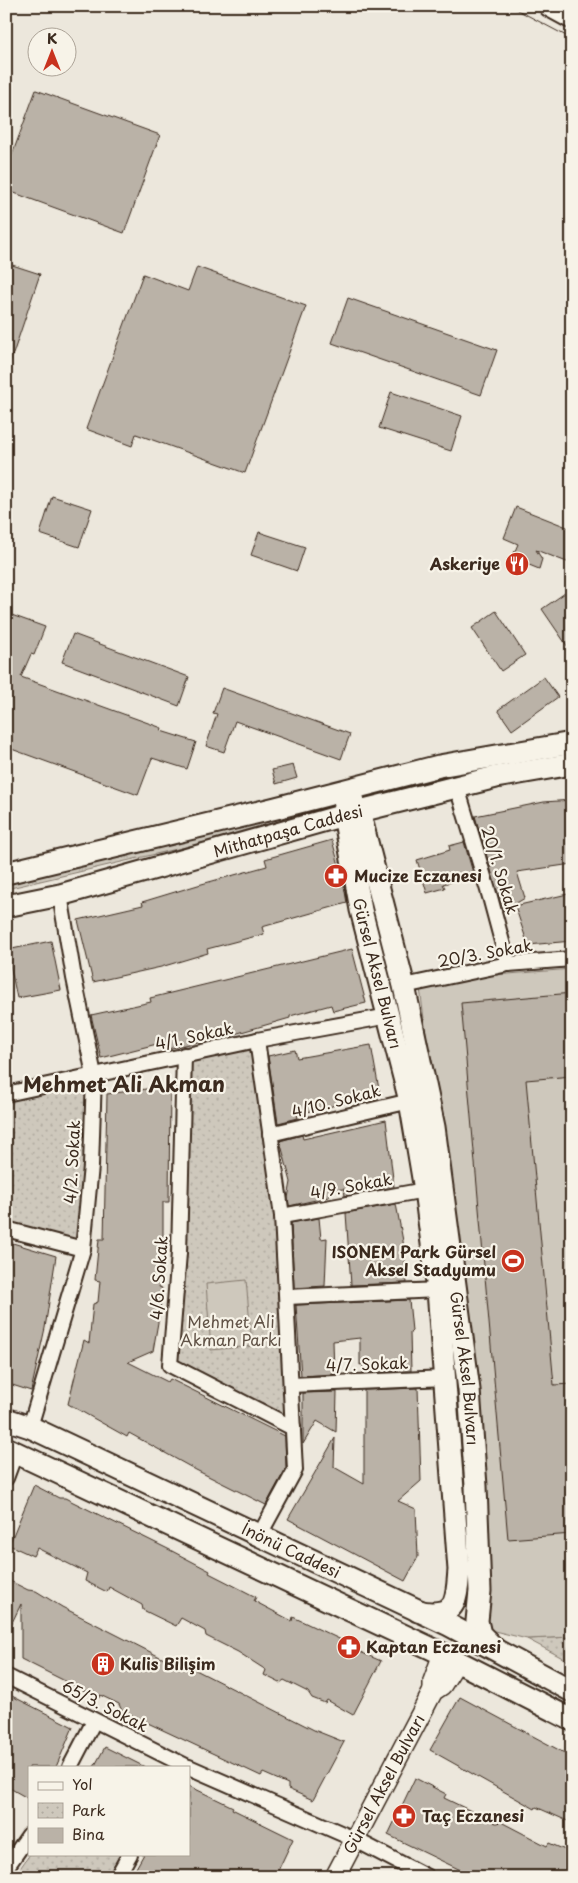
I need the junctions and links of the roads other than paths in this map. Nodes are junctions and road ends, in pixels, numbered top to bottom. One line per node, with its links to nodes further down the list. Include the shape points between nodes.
1 (550, 6): 2 (main road)
2 (572, 18)
3 (572, 743): 6 (main road, Mithatpaşa Caddesi, via 439,766)
4 (572, 764): 5 (main road, Mithatpaşa Caddesi)
5 (457, 787): 7 (main road, Mithatpaşa Caddesi); 12 (street, 20/1. Sokak)
6 (346, 791): 7 (main road, Gürsel Aksel Bulvarı); 8 (main road, Mithatpaşa Caddesi)
7 (352, 813): 9 (main road, Mithatpaşa Caddesi); 13 (main road, Gürsel Aksel Bulvarı); 14 (main road, Gürsel Aksel Bulvarı, via 361,910)
8 (6, 873)
9 (60, 895): 10 (main road, Mithatpaşa Caddesi); 17 (street, 4/2. Sokak)
10 (6, 906)
11 (572, 959): 12 (street, 20/3. Sokak)
12 (508, 964): 13 (street, 20/3. Sokak)
13 (404, 986): 14 (main road); 37 (main road, Gürsel Aksel Bulvarı, via 434,1127 469,1390 480,1591)
14 (389, 1016): 15 (street, 4/1. Sokak); 19 (main road, Gürsel Aksel Bulvarı)
15 (257, 1040): 16 (street, 4/1. Sokak); 20 (street)
16 (184, 1055): 17 (street, 4/1. Sokak); 31 (street, 4/6. Sokak, via 179,1253 170,1365)
17 (94, 1075): 18 (street, 4/1. Sokak); 24 (street, 4/2. Sokak, via 91,1166)
18 (6, 1094)
19 (410, 1101): 20 (street, 4/10. Sokak); 21 (main road, Gürsel Aksel Bulvarı)
20 (270, 1134): 22 (street)
21 (426, 1190): 22 (street, 4/9. Sokak); 25 (main road, Gürsel Aksel Bulvarı)
22 (282, 1216): 26 (street)
23 (6, 1229): 24 (street)
24 (83, 1249): 30 (street, 4/2. Sokak)
25 (438, 1290): 26 (street); 27 (main road, Gürsel Aksel Bulvarı)
26 (287, 1297): 28 (street)
27 (445, 1378): 28 (street, 4/7. Sokak); 35 (main road, Gürsel Aksel Bulvarı, via 459,1570)
28 (291, 1385): 31 (street)
29 (6, 1419): 30 (main road, İnönü Caddesi)
30 (30, 1427): 34 (main road, İnönü Caddesi)
31 (293, 1428): 34 (street, via 295,1470)
32 (11, 1450): 33 (street); 41 (main road, İnönü Caddesi)
33 (6, 1478)
34 (259, 1536): 36 (main road, İnönü Caddesi)
35 (454, 1603): 36 (main road, via 433,1613); 38 (main road, Gürsel Aksel Bulvarı)
36 (418, 1611): 38 (main road, İnönü Caddesi)
37 (476, 1616): 39 (main road); 40 (main road, Gürsel Aksel Bulvarı, via 480,1634)
38 (449, 1626): 39 (main road, İnönü Caddesi); 41 (main road, Gürsel Aksel Bulvarı)
39 (468, 1636): 40 (main road, İnönü Caddesi); 41 (main road)
40 (494, 1648): 43 (main road, İnönü Caddesi)
41 (450, 1658): 44 (main road, İnönü Caddesi); 50 (street, Gürsel Aksel Bulvarı, via 433,1681 434,1690)
42 (6, 1676): 45 (street, 65/3. Sokak)
43 (572, 1691)
44 (572, 1720)
45 (94, 1721): 46 (street); 47 (street, 65/3. Sokak)
46 (71, 1766)
47 (185, 1766)
48 (190, 1768): 50 (street, 65/3. Sokak)
49 (28, 1836): 52 (street)
50 (354, 1839): 54 (street, Gürsel Aksel Bulvarı); 55 (street, 65/3. Sokak)
51 (129, 1856): 53 (street)
52 (6, 1868)
53 (117, 1877)
54 (335, 1877)
55 (427, 1877)

